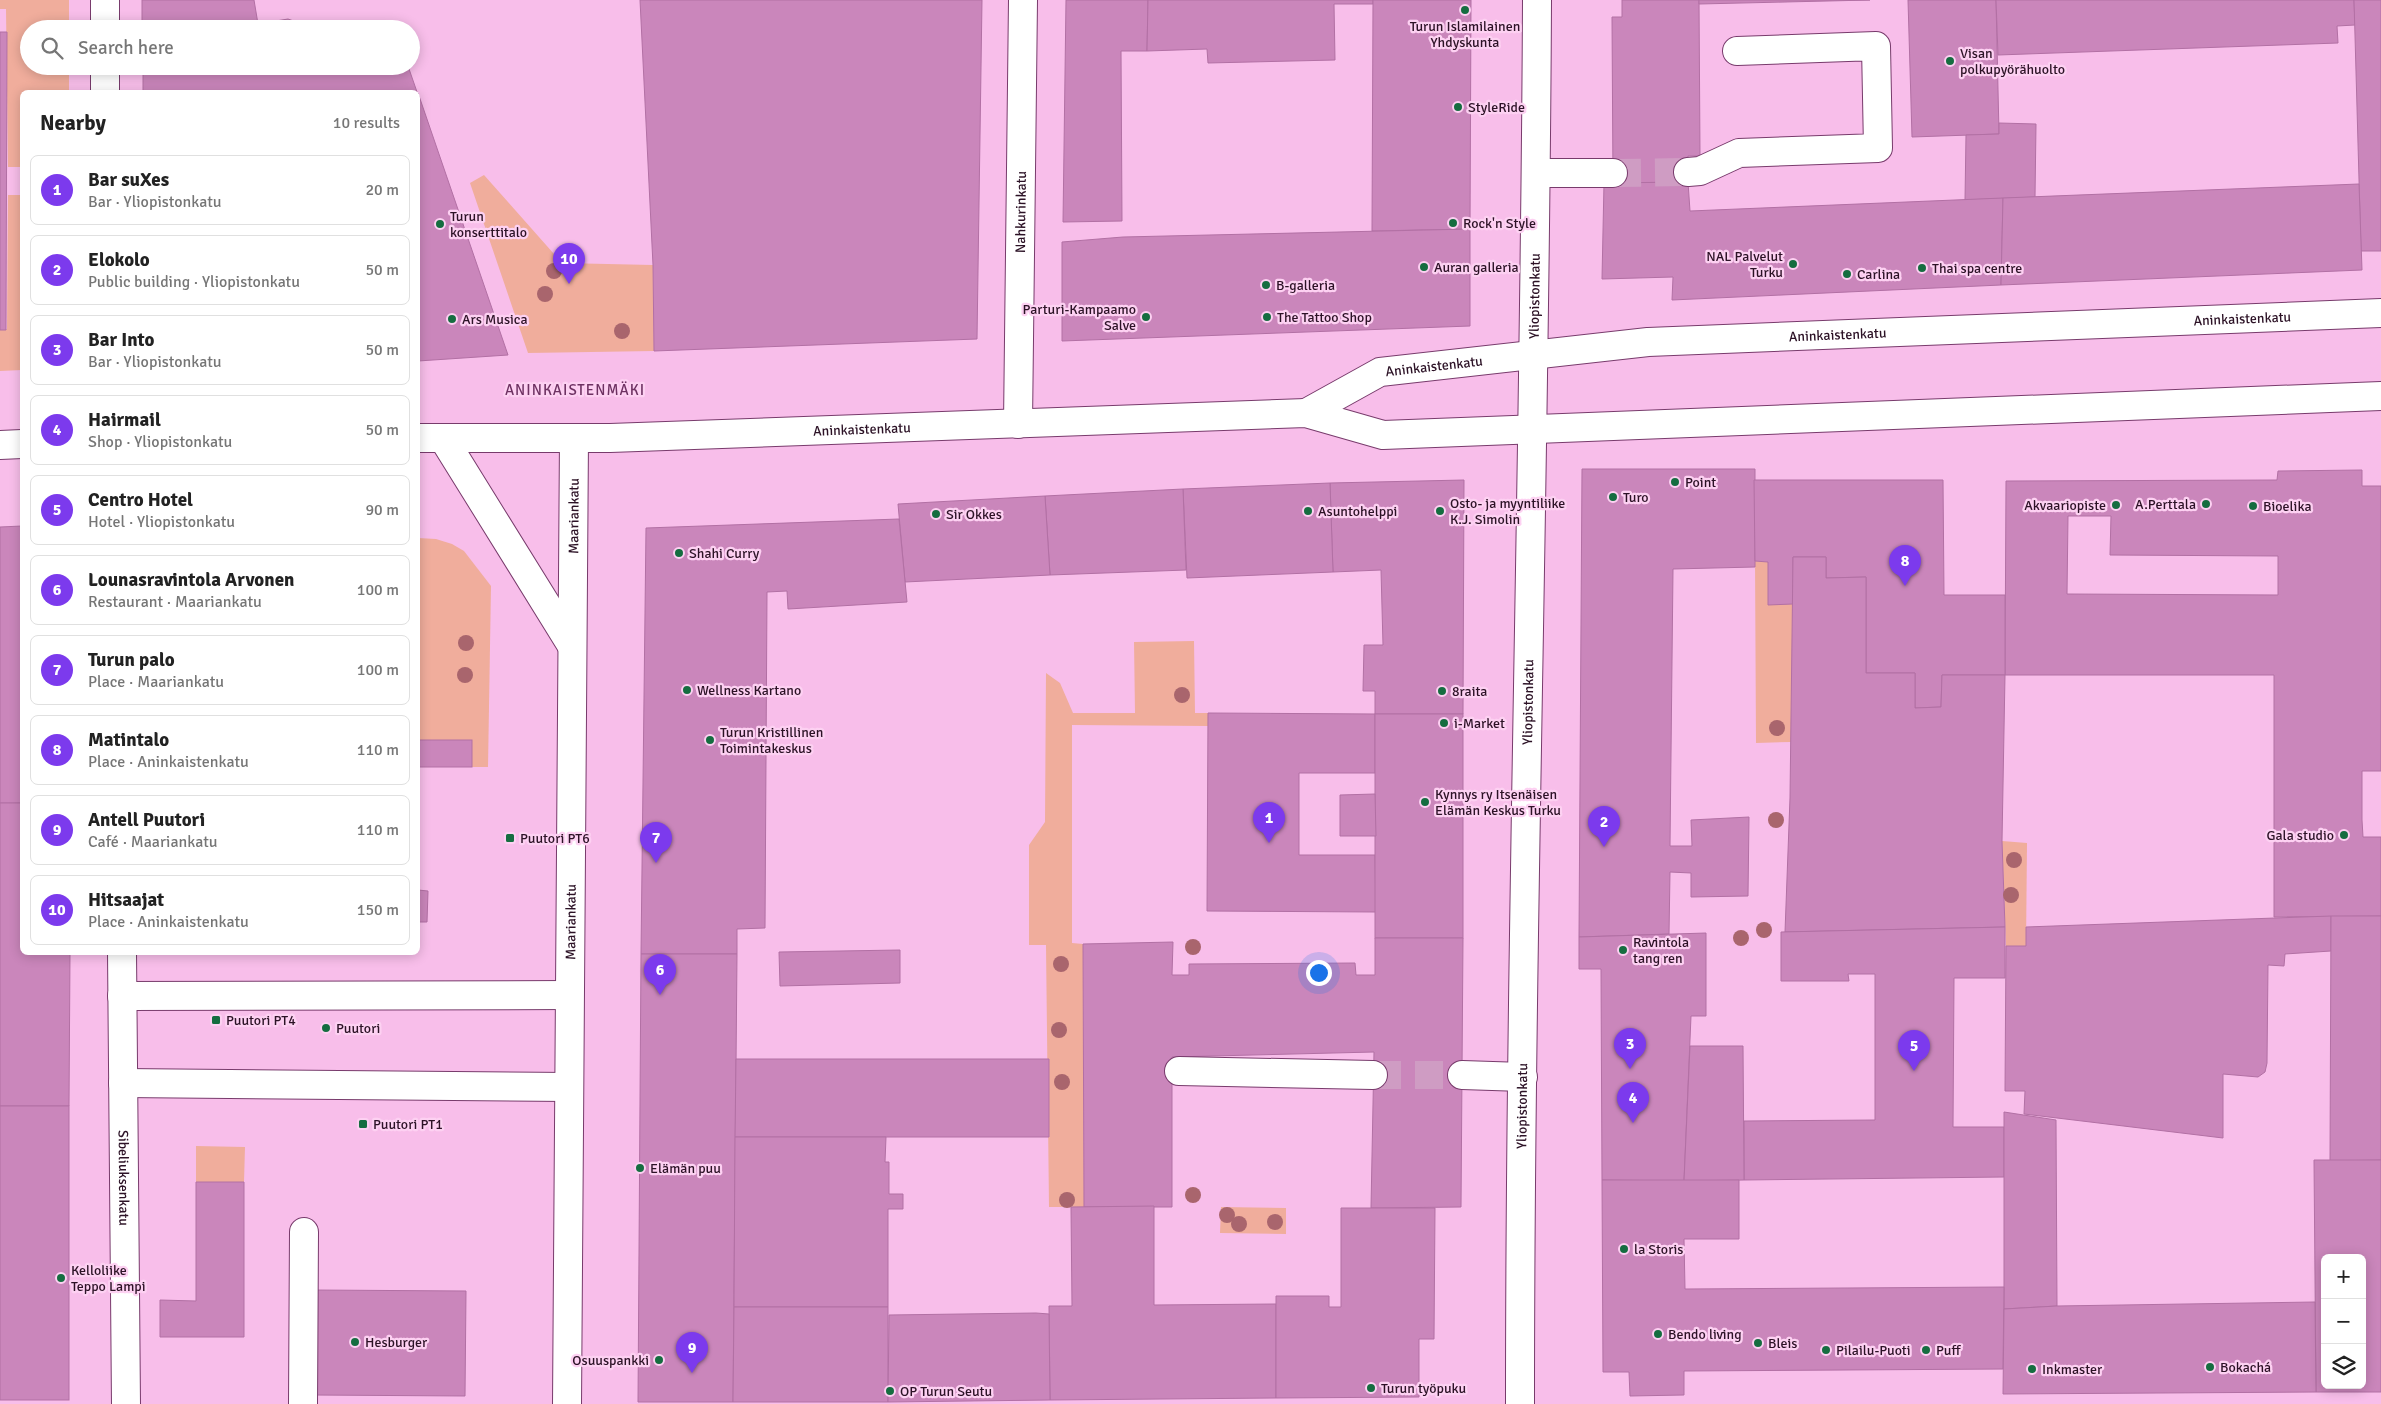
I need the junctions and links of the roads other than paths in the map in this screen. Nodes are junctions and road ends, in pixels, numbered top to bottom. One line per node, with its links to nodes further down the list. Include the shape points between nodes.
1 (105, 0): 4 (street)
2 (1023, 0): 15 (street, Nahkurinkatu)
3 (1537, 0): 9 (street, Yliopistonkatu)
4 (105, 20)
5 (1737, 50): 8 (street, via 1876,46 1878,148 1739,153 1700,171)
6 (105, 75): 7 (street)
7 (105, 90)
8 (1688, 172)
9 (1536, 173): 10 (street); 12 (street, Yliopistonkatu)
10 (1613, 173)
11 (2381, 313): 12 (street, Aninkaistenkatu, via 1648,342)
12 (1533, 354): 14 (street, Aninkaistenkatu, via 1380,372); 16 (street, Yliopistonkatu)
13 (2381, 396): 16 (street, Aninkaistenkatu)
14 (1306, 413): 15 (street, Aninkaistenkatu); 16 (street, Aninkaistenkatu, via 1383,435)
15 (1018, 424): 18 (street, Aninkaistenkatu)
16 (1531, 429): 28 (street, Yliopistonkatu)
17 (430, 438): 18 (street, Aninkaistenkatu); 21 (street)
18 (574, 438): 21 (street, Maariankatu)
19 (20, 444): 20 (street)
20 (0, 445)
21 (572, 646): 23 (street, Maariankatu)
22 (122, 955): 24 (street, Sibeliuksenkatu)
23 (569, 995): 24 (street); 30 (street, Maariankatu)
24 (122, 996): 29 (street, Sibeliuksenkatu)
25 (1179, 1071): 26 (street)
26 (1373, 1075)
27 (1462, 1075): 28 (street)
28 (1523, 1077): 35 (street, Yliopistonkatu)
29 (123, 1083): 30 (street); 32 (street, Sibeliuksenkatu)
30 (569, 1087): 34 (street, Maariankatu)
31 (304, 1232): 33 (street)
32 (126, 1404)
33 (303, 1404)
34 (567, 1404)
35 (1520, 1404)

